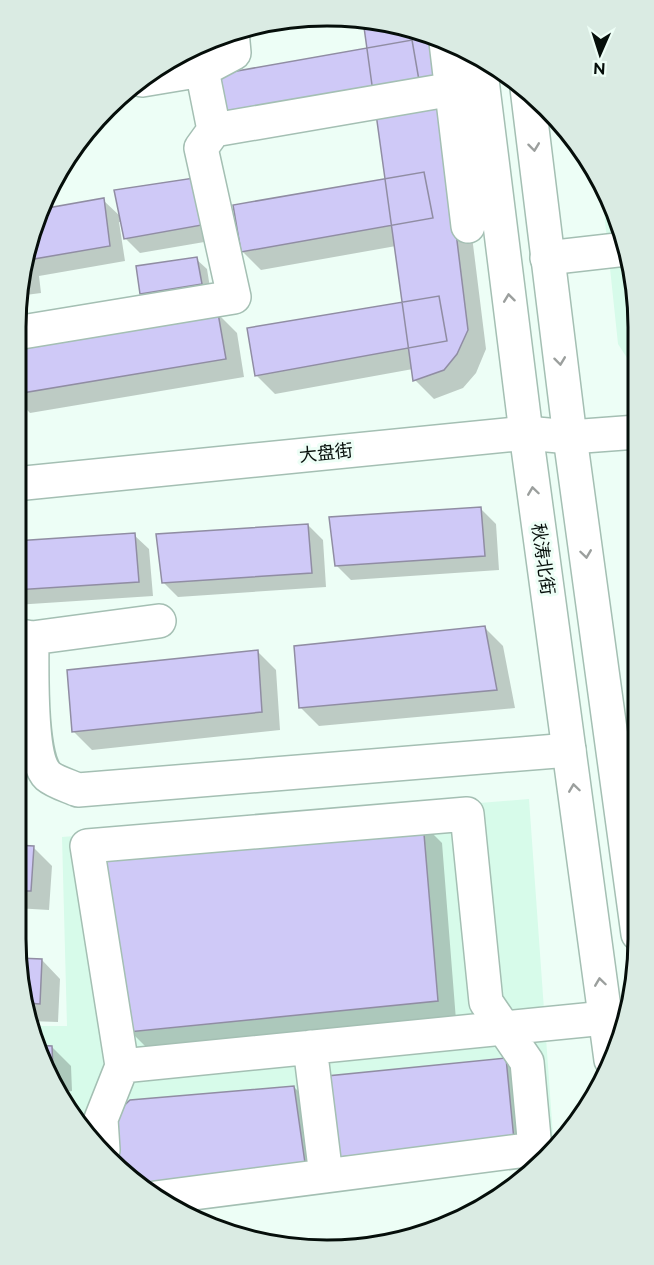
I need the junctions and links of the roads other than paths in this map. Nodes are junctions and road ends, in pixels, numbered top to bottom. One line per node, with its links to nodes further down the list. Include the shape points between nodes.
1 (233, 41): 3 (main road, via 234,53)
2 (455, 55): 4 (main road)
3 (201, 70): 5 (main road); 7 (main road)
4 (471, 76): 7 (main road); 8 (main road); 12 (main road, 秋涛北街, one-way to 4)
5 (157, 77)
6 (533, 107): 10 (main road, one-way to 10)
7 (214, 130): 11 (main road, via 201,148 234,297)
8 (468, 226)
9 (618, 250): 10 (main road)
10 (548, 258): 14 (main road, one-way to 14)
11 (25, 332)
12 (525, 433): 14 (main road, 大盘街); 15 (main road, 大盘街); 19 (main road, 秋涛北街, one-way to 12)
13 (628, 433): 14 (main road, 大盘街)
14 (570, 437): 20 (main road, one-way to 20)
15 (25, 483)
16 (159, 621): 17 (main road)
17 (25, 636)
18 (25, 644): 19 (main road, via 37,756 48,776 78,790)
19 (569, 750): 21 (main road, 秋涛北街, one-way to 19)
20 (628, 808)
21 (605, 1018): 22 (main road); 23 (main road, 秋涛北街)
22 (504, 1028): 24 (main road); 25 (main road, via 486,1002 467,814 87,846); 27 (main road, via 527,1062 535,1149)
23 (609, 1045)
24 (310, 1047): 25 (main road); 27 (main road)
25 (122, 1066): 26 (main road, via 102,1119)
26 (103, 1140)
27 (326, 1176): 28 (main road)
28 (171, 1196)

